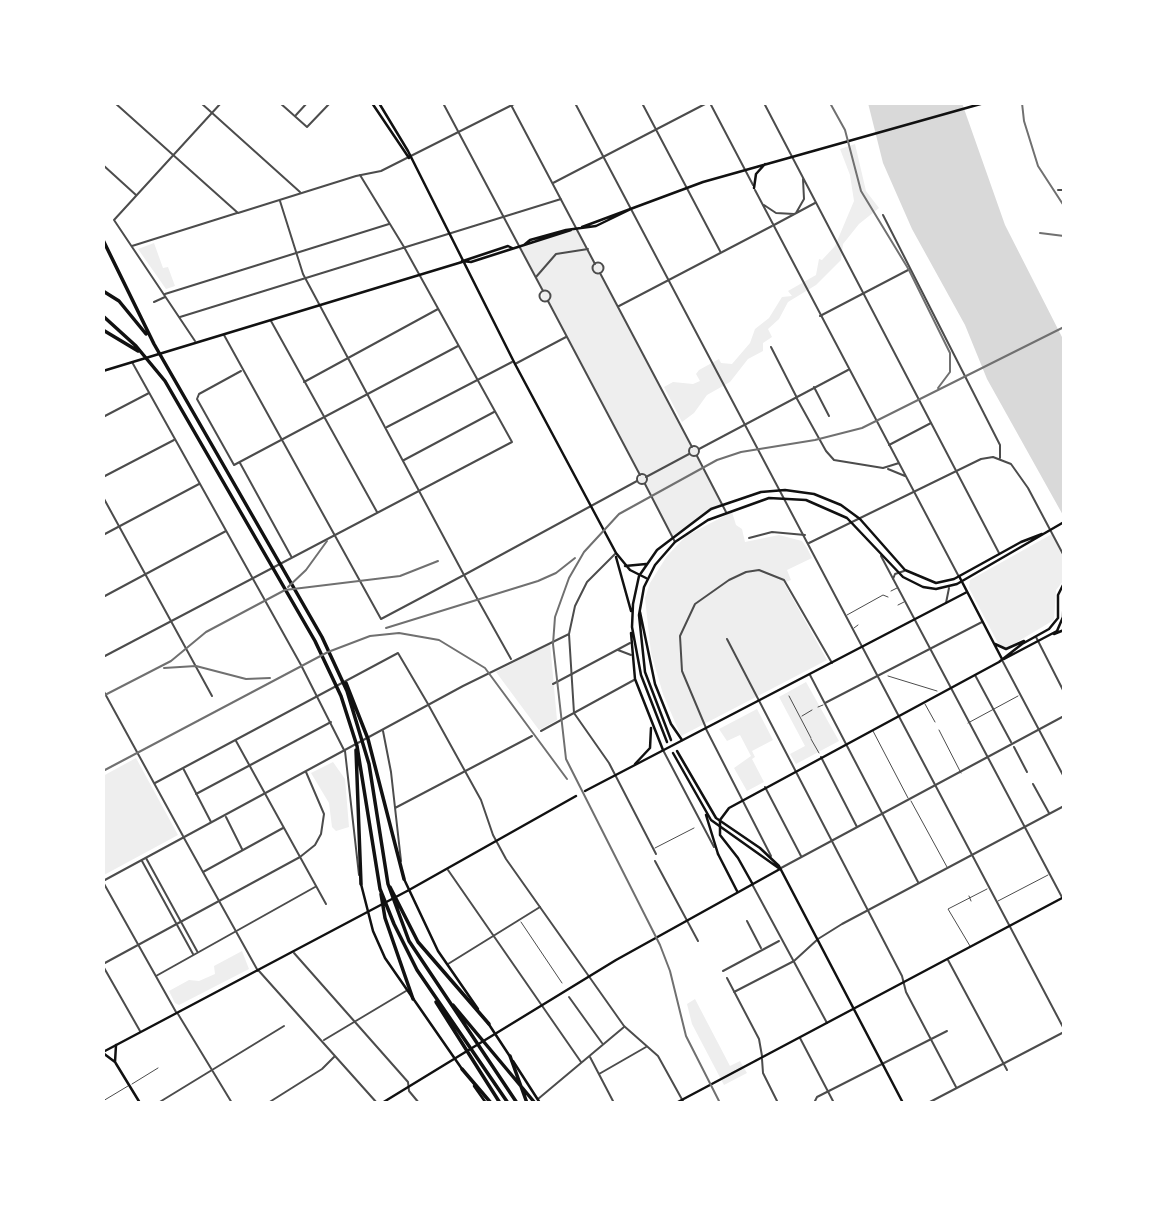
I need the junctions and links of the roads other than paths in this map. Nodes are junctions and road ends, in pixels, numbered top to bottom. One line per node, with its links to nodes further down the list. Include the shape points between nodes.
1 (115, 103): 21 (street)
2 (201, 103): 17 (street)
3 (220, 103): 17 (street)
4 (280, 103): 18 (street)
5 (307, 103): 18 (street)
6 (330, 103): 18 (street, via 307,127)
7 (372, 103): 23 (main road)
8 (379, 103): 23 (main road)
9 (443, 103): 20 (street)
10 (516, 103): 16 (street)
11 (575, 103): 22 (street)
12 (642, 103): 19 (street)
13 (709, 103): 19 (street); 26 (street)
14 (764, 103): 28 (street)
15 (984, 103): 24 (main road)
16 (511, 104): 20 (street); 29 (street)
17 (211, 113): 21 (street); 34 (street)
18 (295, 117)
19 (656, 130): 22 (street); 30 (street)
20 (459, 133): 23 (street); 44 (street)
21 (173, 155): 35 (street); 41 (street)
22 (604, 157): 29 (street); 40 (street)
23 (409, 158): 27 (street); 48 (main road)
24 (765, 164): 26 (main road); 31 (main road, via 755,175)
25 (103, 165): 35 (street)
26 (745, 169): 30 (main road); 31 (street)
27 (360, 175): 34 (street); 45 (street)
28 (802, 176): 39 (street); 42 (street, via 804,199)
29 (552, 183): 36 (street)
30 (686, 187): 40 (main road); 54 (street)
31 (754, 188): 38 (street)
32 (1058, 190): 33 (street)
33 (1064, 190)
34 (301, 193): 37 (street)
35 (137, 196): 50 (street, via 114,220)
36 (561, 199): 44 (street); 47 (street)
37 (280, 200): 41 (street); 55 (street)
38 (761, 202): 42 (street, via 776,213); 46 (street)
39 (816, 203): 42 (street); 66 (street)
40 (631, 209): 47 (main road); 63 (street)
41 (237, 213): 50 (street)
42 (795, 214): 46 (street)
43 (883, 215): 58 (street)
44 (503, 218): 48 (street); 51 (street)
45 (390, 224): 52 (street); 55 (street)
46 (773, 225): 54 (street); 74 (street)
47 (576, 229): 51 (main road); 53 (street)
48 (449, 234): 52 (street); 56 (main road)
49 (103, 240): 81 (highway)
50 (132, 246): 67 (street)
51 (518, 246): 56 (main road); 62 (street)
52 (404, 247): 60 (street); 61 (street)
53 (588, 249): 57 (street); 62 (street, via 556,254)
54 (721, 252): 63 (street)
55 (295, 253): 61 (street); 67 (street)
56 (462, 261): 60 (main road); 87 (main road)
57 (595, 264): 59 (street, via 593,271); 59 (street, via 602,265)
58 (911, 269): 66 (street); 111 (street, via 1000,445)
59 (600, 273): 71 (street)
60 (420, 274): 70 (main road); 72 (street)
61 (304, 277): 70 (street); 75 (street)
62 (536, 277): 65 (street)
63 (669, 280): 71 (street); 102 (street)
64 (103, 291): 81 (highway, via 131,313)
65 (543, 291): 68 (street, via 550,293); 68 (street, via 541,299)
66 (863, 293): 74 (street); 101 (street)
67 (165, 295): 69 (street); 75 (street)
68 (548, 300): 79 (street)
69 (153, 302)
70 (319, 305): 76 (main road); 85 (street)
71 (618, 306): 107 (street)
72 (439, 309): 82 (street); 85 (street)
73 (103, 316): 84 (highway)
74 (820, 316): 88 (street)
75 (180, 317): 80 (street)
76 (270, 320): 78 (main road); 92 (street)
77 (103, 330): 84 (highway)
78 (223, 334): 80 (main road); 90 (street)
79 (567, 337): 87 (street); 117 (street)
80 (196, 342): 86 (main road)
81 (154, 344): 246 (highway, via 322,637 349,691)
82 (459, 346): 91 (street); 95 (street)
83 (771, 347): 96 (street)
84 (145, 357): 249 (highway, via 180,404 315,641 341,696)
85 (348, 358): 92 (street); 95 (street)
86 (132, 361): 89 (main road); 94 (street)
87 (514, 363): 91 (street); 130 (main road)
88 (849, 369): 93 (street); 106 (street)
89 (103, 370)
90 (242, 370): 105 (street); 113 (street, via 199,394 197,400 234,465)
91 (478, 380): 97 (street); 103 (street)
92 (304, 382): 100 (street)
93 (814, 387): 96 (street); 98 (street)
94 (149, 393): 99 (street); 104 (street)
95 (368, 394): 100 (street); 103 (street)
96 (796, 396): 102 (street); 115 (street, via 834,460)
97 (495, 411): 112 (street); 124 (street, via 512,442)
98 (829, 416)
99 (103, 417)
100 (324, 418): 105 (street); 132 (street)
101 (932, 423): 106 (street); 116 (street)
102 (744, 424): 108 (street); 125 (street)
103 (386, 427): 112 (street)
104 (175, 440): 119 (street); 122 (street)
105 (282, 440): 113 (street); 140 (street)
106 (889, 445): 114 (street)
107 (692, 447): 108 (street); 109 (street)
108 (699, 449): 110 (street)
109 (690, 454): 110 (street); 120 (street)
110 (696, 456): 129 (street)
111 (1000, 458): 116 (street, via 984,458); 149 (street, via 1018,472)
112 (404, 460): 124 (street)
113 (240, 462): 150 (street)
114 (899, 463): 115 (street); 118 (street)
115 (883, 468): 118 (street)
116 (956, 472): 126 (street); 148 (street)
117 (640, 475): 120 (street); 121 (street)
118 (906, 476): 126 (street)
119 (103, 477)
120 (646, 477): 123 (street)
121 (638, 481): 123 (street); 130 (street)
122 (200, 484): 136 (street); 137 (street)
123 (645, 484): 141 (street)
124 (419, 490): 132 (street); 156 (street)
125 (781, 490): 128 (street); 129 (main road); 133 (main road, via 828,499)
126 (915, 493): 133 (street); 158 (street)
127 (103, 497): 136 (street)
128 (785, 497): 131 (main road); 134 (main road, via 821,504); 142 (street)
129 (723, 504): 131 (street); 141 (main road)
130 (591, 506): 147 (main road); 156 (street)
131 (726, 512): 144 (main road)
132 (377, 513): 140 (street)
133 (860, 519): 134 (street); 153 (main road)
134 (853, 522): 145 (street); 146 (main road)
135 (1064, 523): 138 (main road)
136 (119, 526): 139 (street); 155 (street)
137 (227, 531): 155 (street); 159 (street)
138 (1043, 534): 148 (main road); 162 (main road)
139 (103, 535)
140 (333, 535): 150 (street); 156 (street, via 380,619)
141 (672, 536): 144 (street); 151 (main road)
142 (805, 536): 143 (street, via 772,531); 145 (street)
143 (748, 538)
144 (675, 542): 160 (main road)
145 (809, 543): 176 (street)
146 (879, 551): 154 (main road); 161 (street)
147 (616, 553): 152 (main road); 177 (main road); 185 (street, via 582,590)
148 (999, 554): 158 (main road)
149 (1064, 556)
150 (292, 557): 159 (street)
151 (647, 564): 152 (main road); 157 (main road)
152 (625, 566): 157 (main road)
153 (905, 570): 154 (street); 158 (main road, via 933,582)
154 (897, 572): 161 (street); 164 (main road, via 923,587)
155 (146, 574): 169 (street); 178 (street)
156 (464, 575): 199 (street)
157 (639, 576): 160 (main road); 177 (main road)
158 (958, 576): 162 (main road)
159 (251, 578): 178 (street); 216 (street)
160 (646, 578): 175 (main road)
161 (893, 579): 165 (street)
162 (961, 581): 164 (main road); 167 (main road)
163 (1063, 584): 173 (main road, via 1058,592)
164 (949, 587): 172 (street)
165 (897, 588): 166 (street); 171 (street)
166 (891, 591)
167 (967, 592): 172 (main road); 180 (main road)
168 (1063, 593): 173 (main road)
169 (103, 597)
170 (888, 597): 176 (street, via 883,595)
171 (904, 602): 174 (street); 179 (street)
172 (946, 604): 179 (main road)
173 (1061, 604): 186 (main road, via 1062,622); 187 (main road, via 1055,624)
174 (898, 605)
175 (640, 610): 182 (main road, via 638,630 645,672 669,741 641,675); 241 (main road, via 654,679)
176 (847, 615): 183 (street)
177 (632, 620): 182 (main road)
178 (172, 621): 197 (street); 215 (street)
179 (914, 621): 193 (main road); 194 (street)
180 (983, 621): 192 (main road); 194 (street)
181 (858, 625): 183 (street)
182 (632, 627): 191 (main road)
183 (854, 628): 193 (street)
184 (1064, 630): 186 (main road)
185 (569, 634): 199 (street); 201 (street)
186 (1050, 635): 190 (main road)
187 (1035, 636): 189 (main road); 190 (street)
188 (727, 639): 218 (street)
189 (1030, 639): 192 (main road, via 1006,649); 198 (main road)
190 (1038, 641): 198 (main road); 209 (street)
191 (631, 643): 195 (street); 196 (main road)
192 (994, 644): 198 (main road)
193 (863, 646): 200 (main road); 204 (street)
194 (929, 649): 204 (street); 210 (street)
195 (617, 650): 196 (street); 201 (street)
196 (631, 655): 206 (main road)
197 (103, 657)
198 (1002, 659): 202 (main road); 214 (street)
199 (512, 661): 221 (street)
200 (832, 663): 203 (main road); 233 (street, via 784,580 759,570 729,580 695,604 680,636 681,667)
201 (571, 674): 208 (street); 225 (street)
202 (975, 674): 210 (main road); 223 (street)
203 (810, 675): 218 (main road); 220 (street)
204 (877, 676): 220 (street); 226 (street)
205 (888, 676): 212 (street)
206 (635, 679): 225 (street); 229 (main road)
207 (1064, 682): 209 (street)
208 (553, 684)
209 (1060, 684): 213 (street)
210 (950, 688): 219 (main road); 232 (street)
211 (103, 690): 260 (street)
212 (937, 691)
213 (1064, 692)
214 (1020, 695): 223 (street); 237 (street)
215 (212, 696)
216 (317, 696): 221 (street, via 399,653); 230 (street); 240 (street)
217 (789, 696): 228 (street)
218 (759, 702): 233 (main road); 253 (street)
219 (924, 702): 226 (main road); 231 (street)
220 (825, 704): 222 (street); 242 (street)
221 (428, 705): 235 (street); 256 (street)
222 (818, 707)
223 (993, 709): 232 (street); 243 (street)
224 (812, 710): 228 (street)
225 (574, 713): 238 (street); 258 (street)
226 (898, 716): 234 (main road); 263 (street)
227 (1064, 716): 237 (street)
228 (800, 717): 247 (street)
229 (649, 721): 244 (main road); 250 (main road, via 651,746)
230 (331, 722): 245 (street); 251 (street)
231 (935, 722)
232 (968, 723): 248 (street)
233 (706, 729): 241 (main road); 268 (street)
234 (872, 729): 242 (main road); 269 (street)
235 (383, 730): 245 (street); 271 (street)
236 (939, 730): 257 (street)
237 (1039, 730): 243 (street); 259 (street)
238 (541, 731)
239 (532, 736): 256 (street)
240 (236, 740): 251 (street); 252 (street)
241 (682, 740): 244 (main road)
242 (846, 743): 247 (main road); 273 (street)
243 (1013, 745): 248 (street); 255 (street)
244 (664, 749): 250 (main road); 287 (street)
245 (345, 751): 254 (street); 304 (street)
246 (369, 752): 300 (highway); 317 (highway, via 388,884)
247 (819, 753): 253 (main road); 280 (street)
248 (987, 758): 257 (street); 278 (street)
249 (359, 759): 304 (highway); 306 (highway)
250 (635, 764): 258 (main road)
251 (250, 766): 265 (street); 266 (street)
252 (183, 768): 260 (street); 265 (street)
253 (795, 771): 262 (main road); 283 (street)
254 (306, 772): 266 (street); 289 (street, via 321,802 324,822 315,845)
255 (1027, 772)
256 (466, 773): 271 (street); 282 (street)
257 (961, 773): 263 (street)
258 (615, 775): 264 (main road); 284 (street)
259 (1064, 777)
260 (155, 783): 281 (street)
261 (1033, 784): 274 (street)
262 (765, 787): 268 (main road); 290 (street)
263 (936, 787): 269 (street); 288 (street)
264 (585, 792)
265 (196, 794): 276 (street)
266 (265, 794): 275 (street); 277 (street)
267 (576, 796): 282 (main road)
268 (744, 798): 292 (street); 303 (main road, via 721,818 720,832)
269 (910, 800): 273 (street); 295 (street)
270 (1064, 806): 274 (street)
271 (395, 808): 300 (street)
272 (703, 808): 287 (main road); 292 (main road, via 675,752 716,818); 297 (main road, via 725,832)
273 (883, 814): 280 (street); 302 (street)
274 (1049, 814): 278 (street)
275 (225, 816): 276 (street); 285 (street)
276 (211, 823): 281 (street)
277 (284, 827): 285 (street); 289 (street)
278 (1024, 827): 288 (street); 299 (street)
279 (694, 828): 284 (street)
280 (858, 828): 283 (street)
281 (184, 837): 291 (street); 298 (street)
282 (496, 841): 296 (main road); 316 (street)
283 (832, 841): 290 (street); 318 (street)
284 (653, 849): 286 (street)
285 (243, 850): 298 (street)
286 (656, 854)
287 (718, 854): 309 (main road)
288 (971, 855): 295 (street); 307 (street)
289 (300, 857): 305 (street); 312 (street)
290 (802, 857): 297 (street)
291 (146, 858): 293 (street); 323 (street)
292 (771, 858): 297 (main road)
293 (141, 860): 301 (street); 324 (street)
294 (655, 861): 321 (street)
295 (947, 867): 302 (street)
296 (446, 869): 308 (main road); 327 (street)
297 (780, 869): 303 (main road); 328 (main road)
298 (202, 872): 312 (street)
299 (1048, 875): 311 (street); 314 (street)
300 (404, 878): 308 (main road)
301 (103, 881): 331 (street)
302 (918, 882): 318 (street)
303 (752, 883): 309 (main road); 338 (street)
304 (361, 884): 319 (main road)
305 (316, 887): 315 (street); 326 (street)
306 (380, 888): 351 (highway, via 409,956); 353 (highway, via 385,918)
307 (989, 888): 314 (street); 332 (street, via 948,909)
308 (408, 890): 319 (main road); 340 (main road)
309 (737, 891): 321 (main road)
310 (969, 896): 313 (street)
311 (1063, 899): 325 (main road)
312 (219, 901): 323 (street); 326 (street)
313 (971, 901)
314 (996, 902): 325 (street)
315 (326, 904)
316 (540, 907): 320 (street); 344 (street)
317 (399, 910): 350 (highway, via 409,942); 359 (highway, via 425,951)
318 (868, 910): 328 (street); 347 (street)
319 (367, 912): 335 (main road); 348 (main road, via 376,941)
320 (520, 920): 327 (street); 346 (street)
321 (687, 920): 329 (street); 365 (main road)
322 (747, 921): 333 (street)
323 (181, 922): 324 (street); 334 (street)
324 (177, 925): 331 (street); 336 (street)
325 (1009, 926): 332 (main road); 362 (street)
326 (235, 931): 334 (street); 341 (street)
327 (493, 936): 340 (street); 354 (street)
328 (818, 939): 338 (street); 355 (main road)
329 (698, 941)
330 (779, 941): 333 (street)
331 (138, 946): 339 (street); 343 (street)
332 (971, 948): 337 (main road)
333 (762, 950): 342 (street)
334 (198, 952): 336 (street)
335 (294, 952): 341 (main road); 357 (street)
336 (194, 955): 343 (street)
337 (948, 960): 347 (main road); 381 (street)
338 (794, 961): 349 (street); 358 (street)
339 (103, 965): 364 (street)
340 (447, 965): 359 (main road)
341 (258, 971): 356 (main road); 368 (street)
342 (723, 971)
343 (156, 976): 356 (street)
344 (588, 976): 354 (street); 361 (street)
345 (727, 978): 349 (street)
346 (562, 983)
347 (903, 983): 355 (main road); 367 (street)
348 (406, 991): 353 (main road); 357 (street)
349 (734, 992): 376 (street, via 759,1039)
350 (443, 993): 392 (highway); 406 (highway)
351 (433, 994): 404 (highway); 405 (highway)
352 (569, 997): 369 (street)
353 (413, 999): 377 (main road)
354 (541, 1005): 379 (street)
355 (855, 1009): 358 (main road); 380 (main road)
356 (177, 1013): 364 (main road); 384 (street)
357 (354, 1021): 368 (street); 388 (street)
358 (827, 1023): 366 (main road)
359 (488, 1024): 365 (main road)
360 (284, 1026): 384 (street)
361 (624, 1026): 369 (street); 371 (street)
362 (1064, 1030): 381 (street)
363 (947, 1031): 367 (street)
364 (140, 1032): 370 (main road)
365 (495, 1034): 375 (main road); 377 (main road)
366 (800, 1037): 376 (main road); 390 (street)
367 (929, 1037): 380 (street); 389 (street)
368 (323, 1041): 373 (street)
369 (602, 1044): 374 (street)
370 (116, 1045): 372 (main road); 378 (main road)
371 (647, 1047): 386 (street); 394 (street, via 665,1067)
372 (103, 1053): 378 (main road)
373 (335, 1055): 398 (street, via 323,1069); 399 (street)
374 (589, 1055): 379 (street); 386 (street)
375 (510, 1056): 392 (main road); 407 (highway)
376 (762, 1057): 393 (main road); 409 (street, via 763,1073)
377 (455, 1058): 383 (main road); 388 (main road)
378 (115, 1062): 387 (main road)
379 (581, 1062): 392 (street)
380 (882, 1062): 390 (street); 412 (main road)
381 (1003, 1063): 385 (street); 389 (street)
382 (158, 1068): 387 (street)
383 (462, 1069): 402 (main road); 403 (highway)
384 (212, 1070): 396 (street); 397 (street)
385 (1007, 1070)
386 (599, 1074): 408 (street)
387 (129, 1085): 391 (street); 395 (main road)
388 (409, 1086): 400 (main road); 401 (street)
389 (956, 1088): 413 (street)
390 (828, 1091): 410 (street); 411 (street)
391 (103, 1101)
392 (538, 1101)
393 (677, 1102)
394 (683, 1102)
395 (140, 1103)
396 (158, 1103)
397 (232, 1103)
398 (268, 1103)
399 (376, 1103)
400 (382, 1103)
401 (419, 1103)
402 (486, 1103)
403 (491, 1103)
404 (500, 1103)
405 (508, 1103)
406 (517, 1103)
407 (527, 1103)
408 (614, 1103)
409 (778, 1103)
410 (814, 1103)
411 (834, 1103)
412 (903, 1103)
413 (928, 1103)

